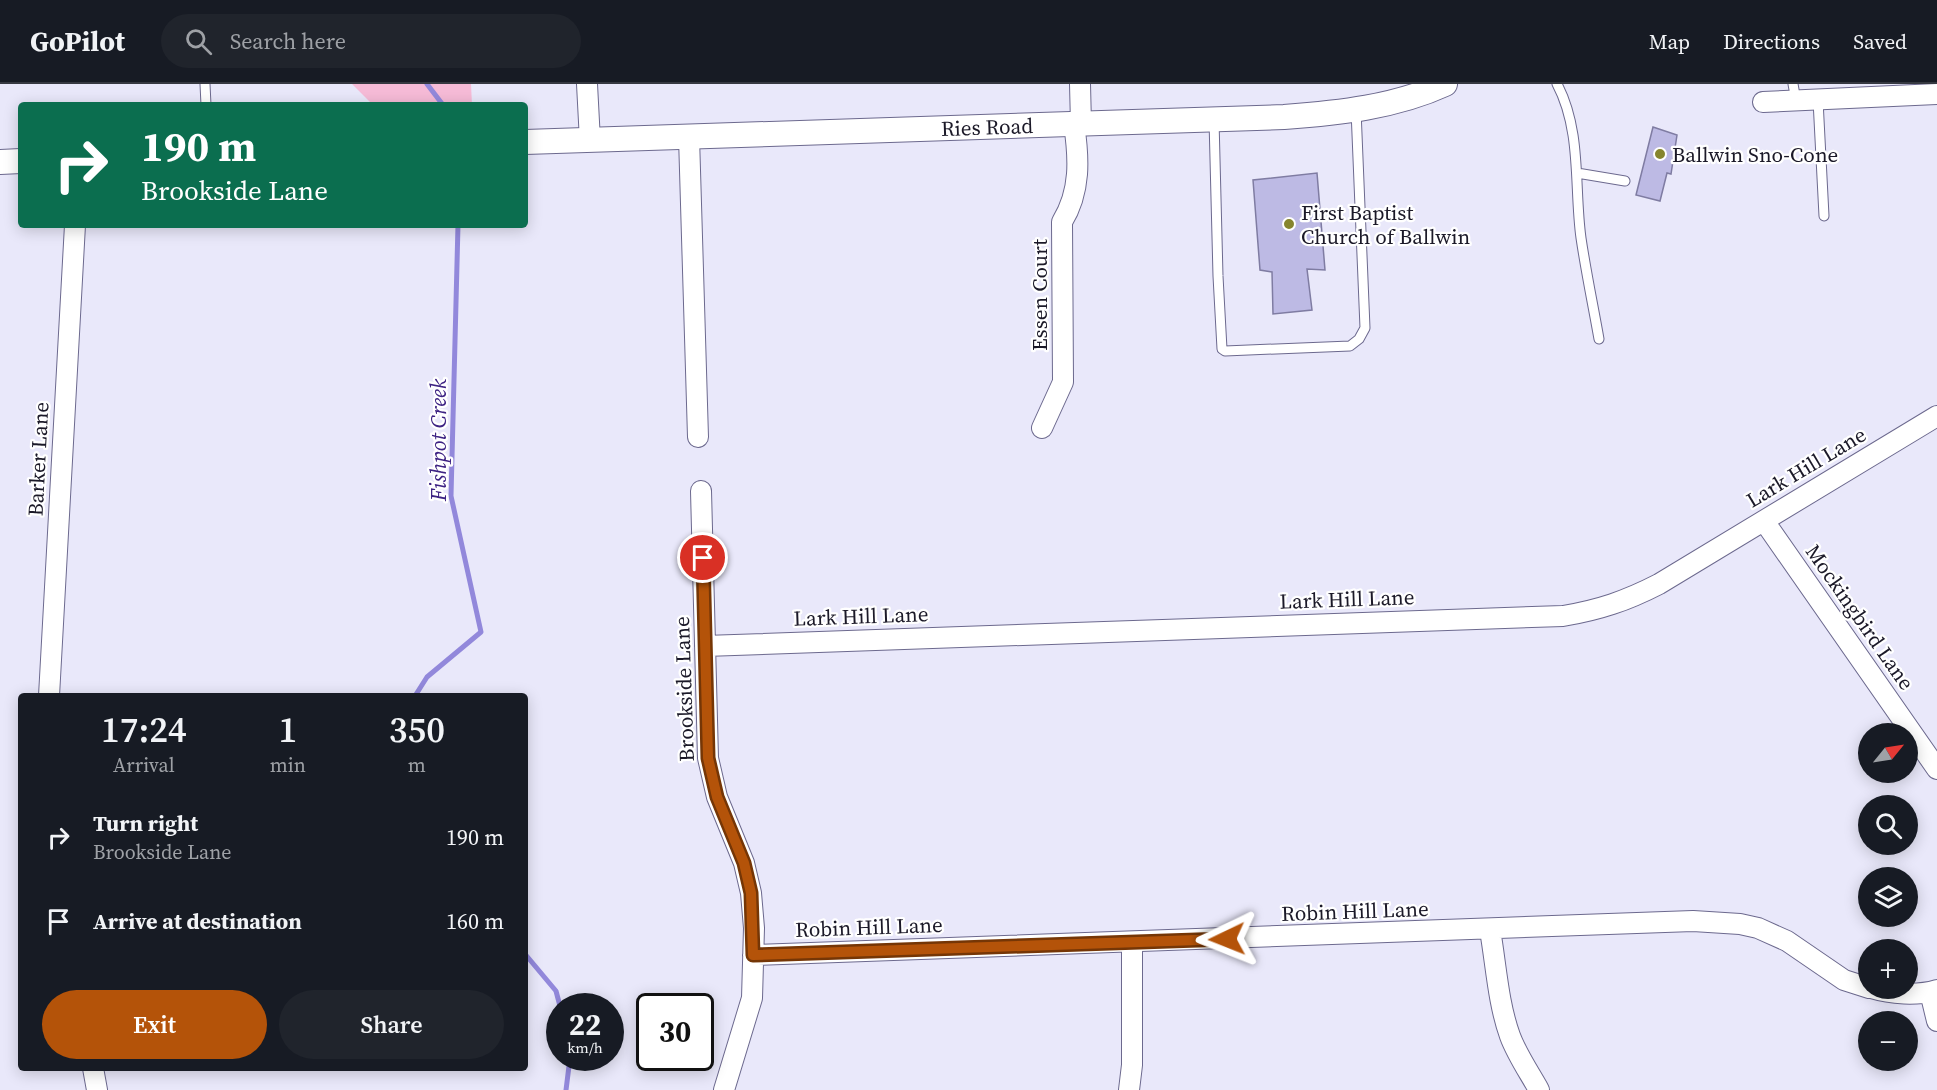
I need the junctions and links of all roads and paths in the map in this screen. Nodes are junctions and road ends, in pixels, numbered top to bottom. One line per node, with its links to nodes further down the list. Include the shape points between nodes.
1 (205, 84): 9 (lane)
2 (587, 84): 15 (street)
3 (1080, 84): 13 (street, Essen Court)
4 (1445, 84): 11 (street, Ries Road, via 1408,98)
5 (1557, 84): 19 (lane, via 1570,118)
6 (1794, 92): 8 (street); 10 (street)
7 (1937, 93): 8 (street)
8 (1818, 100): 21 (lane)
9 (206, 102)
10 (1763, 102)
11 (1356, 110): 12 (street, Ries Road); 12 (lane, via 1365,328 1350,346 1225,351 1221,347)
12 (1214, 119): 13 (street, Ries Road)
13 (1077, 124): 14 (street, Ries Road); 25 (street, Essen Court, via 1079,161 1069,211 1062,222 1063,382)
14 (689, 137): 15 (street, Ries Road); 26 (street)
15 (590, 141): 16 (street, Ries Road)
16 (528, 142)
17 (18, 160): 18 (street)
18 (0, 162)
19 (1577, 173): 20 (lane); 23 (lane, via 1581,237)
20 (1625, 181)
21 (1824, 216)
22 (75, 228): 30 (street, Barker Lane)
23 (1599, 339)
24 (1937, 416): 28 (street, Lark Hill Lane)
25 (1042, 428)
26 (699, 437)
27 (701, 491): 29 (street, Brookside Lane)
28 (1764, 521): 29 (street, Lark Hill Lane, via 1627,600 1563,616); 31 (street, Mockingbird Lane)
29 (705, 646): 34 (street, Brookside Lane, via 708,758 717,797 744,863 751,893)
30 (49, 693)
31 (1937, 769)
32 (1490, 930): 33 (street, Robin Hill Lane); 35 (street, Robin Hill Lane, via 1693,921 1740,924 1787,940 1844,980); 43 (street, via 1504,1016 1517,1052)
33 (1131, 943): 34 (street, Robin Hill Lane); 42 (street)
34 (753, 955): 41 (street, Brookside Lane, via 752,998)
35 (1858, 984)
36 (1934, 991): 37 (street, Robin Hill Lane); 38 (street)
37 (1918, 992)
38 (1937, 1021)
39 (94, 1071): 40 (street)
40 (98, 1090)
41 (724, 1090)
42 (1129, 1090)
43 (1539, 1090)

